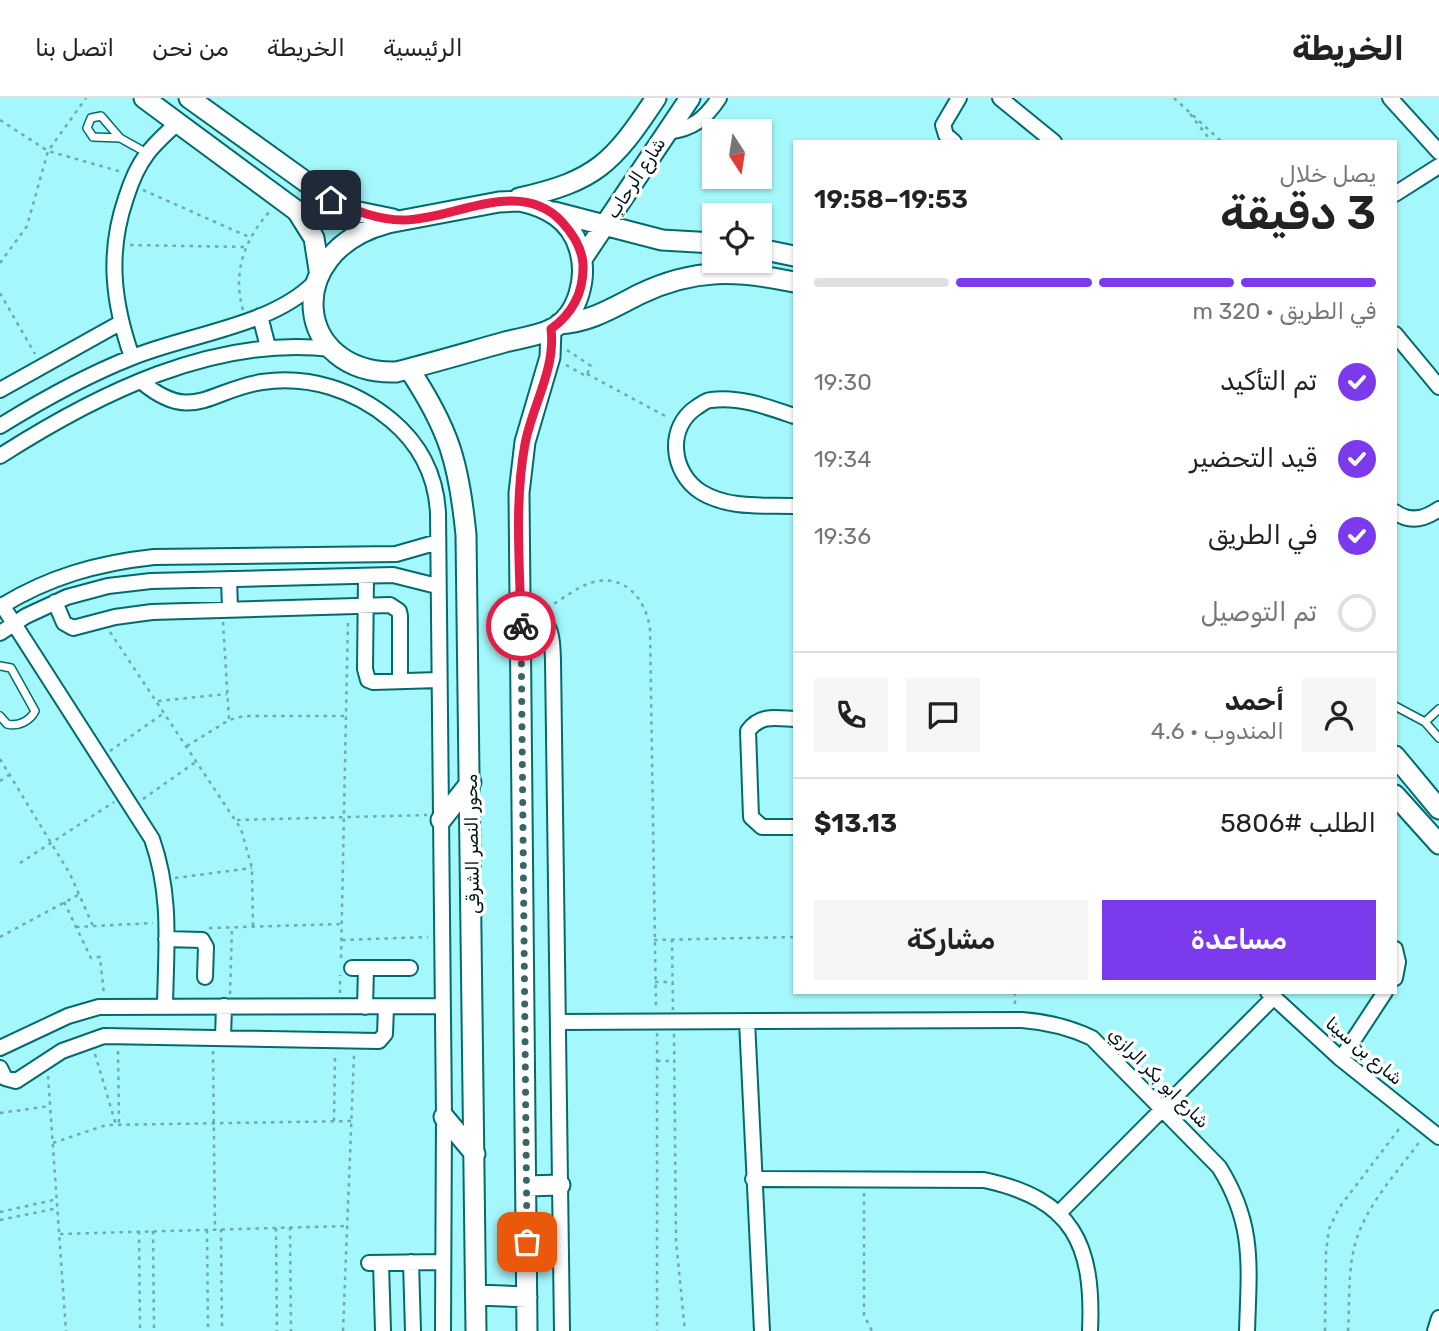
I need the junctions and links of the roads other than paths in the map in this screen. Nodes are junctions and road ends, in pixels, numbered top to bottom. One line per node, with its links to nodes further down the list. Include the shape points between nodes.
1 (143, 98): 10 (street)
2 (189, 98): 9 (street)
3 (659, 98): 8 (street); 20 (street, شارع الرحاب, via 622,146 593,173 573,184)
4 (719, 98): 11 (street, via 697,124)
5 (959, 98): 14 (street, via 943,125)
6 (1000, 98): 15 (street)
7 (1390, 98): 16 (street)
8 (686, 105): 11 (street, شارع الرحاب)
9 (216, 117): 13 (street); 22 (street, via 331,200 379,218)
10 (177, 123): 13 (street); 17 (street)
11 (667, 132): 23 (street, شارع الرحاب)
12 (120, 138): 12 (lane, via 102,116 88,122 93,137); 17 (lane)
13 (200, 139): 28 (street, via 285,200 307,224 318,254)
14 (952, 140)
15 (1052, 140)
16 (1439, 152)
17 (147, 153): 31 (street, via 119,218 114,288)
18 (1439, 166): 19 (street)
19 (1397, 193)
20 (499, 202): 21 (street, via 520,201); 22 (street)
21 (553, 212): 23 (street); 27 (street, via 570,230)
22 (405, 220): 28 (street, via 371,228 341,244)
23 (606, 225): 24 (street, via 662,240); 27 (street, شارع الرحاب)
24 (702, 242)
25 (772, 251): 26 (street)
26 (793, 256)
27 (582, 259): 33 (street, via 579,294)
28 (317, 277): 30 (street, via 292,302); 35 (street, via 314,311)
29 (793, 282): 33 (street, via 743,273 703,274 663,285)
30 (253, 318): 34 (street); 36 (street)
31 (120, 323): 36 (street); 40 (street)
32 (1397, 336): 39 (street)
33 (553, 338): 37 (street); 55 (street, via 525,442 519,493)
34 (268, 347): 35 (street); 38 (street, via 229,353)
35 (332, 348): 37 (street, via 348,362 368,370)
36 (132, 357): 42 (street)
37 (409, 369): 68 (street, محور النصر الشرقى, via 434,406 462,489)
38 (142, 382): 43 (street, via 71,413); 47 (street, via 163,398 181,403 200,402 248,384 289,380 335,388 365,401 401,429 426,462 437,500)
39 (1439, 387)
40 (0, 390)
41 (793, 416): 44 (street, via 735,400 708,400 690,411 675,449 679,469 698,490 734,505)
42 (0, 426)
43 (0, 456)
44 (793, 506)
45 (1439, 509): 46 (street, via 1421,519)
46 (1397, 513)
47 (438, 542): 50 (street); 53 (street, via 396,554 121,561 56,578)
48 (366, 576): 49 (street); 50 (street, via 401,576); 52 (street)
49 (229, 579): 51 (street, via 107,586); 54 (street)
50 (438, 586): 59 (street)
51 (55, 603): 54 (street, via 68,627 152,612); 56 (street)
52 (365, 605): 54 (street); 60 (street, via 390,605 399,611); 60 (street, via 365,675 373,682)
53 (1, 606): 56 (street)
54 (226, 608)
55 (528, 612): 85 (street, via 548,625 553,660); 96 (street)
56 (13, 624): 57 (street); 74 (street, via 152,839 164,880)
57 (0, 633)
58 (0, 666): 63 (lane, via 11,668 35,710 16,725 7,724)
59 (439, 680): 60 (street); 71 (street)
60 (400, 681)
61 (1397, 707): 65 (lane)
62 (1439, 709): 65 (lane)
63 (0, 716)
64 (793, 719): 72 (street, via 767,718 752,724 748,731 751,817 762,827)
65 (1425, 722): 66 (lane)
66 (1439, 738)
67 (1397, 758): 70 (street)
68 (471, 782): 71 (street); 93 (street, محور النصر الشرقى)
69 (1397, 797): 73 (street)
70 (1439, 809)
71 (441, 817): 81 (street)
72 (793, 827)
73 (1439, 844)
74 (166, 939): 76 (street, via 202,940); 79 (street)
75 (410, 968): 82 (street, via 359,968)
76 (205, 977)
77 (1384, 994): 88 (street)
78 (1270, 995): 88 (street, شارع بن سينا); 90 (street)
79 (165, 1006): 80 (street); 87 (street, via 106,1007 68,1016)
80 (227, 1006): 82 (street); 86 (street)
81 (443, 1006): 83 (street); 91 (street)
82 (365, 1007): 83 (street)
83 (386, 1007): 86 (street, via 379,1041)
84 (747, 1021): 85 (street, شارع ابو بكر الرازي); 90 (street, شارع ابو بكر الرازي, via 1047,1022 1093,1038); 94 (street)
85 (558, 1022): 95 (street)
86 (218, 1037): 89 (street, via 117,1036 91,1040 46,1060 16,1081 5,1078)
87 (0, 1048)
88 (1340, 1059): 92 (street, شارع بن سينا)
89 (0, 1068)
90 (1162, 1109): 97 (street); 111 (street, شارع ابو بكر الرازي, via 1219,1167 1233,1189 1248,1239)
91 (444, 1117): 93 (street); 99 (street)
92 (1435, 1132)
93 (475, 1154): 100 (street, محور النصر الشرقى)
94 (753, 1179): 97 (street, via 984,1180 1017,1187); 109 (street)
95 (561, 1185): 96 (street); 108 (street)
96 (527, 1186): 101 (street)
97 (1058, 1214): 110 (street, via 1071,1228 1086,1259 1092,1293)
98 (411, 1262): 99 (street); 103 (street, via 375,1263); 104 (street)
99 (443, 1262): 105 (street)
100 (477, 1295): 101 (street); 106 (street, محور النصر الشرقى)
101 (527, 1297): 107 (street)
102 (1439, 1318): 112 (street)
103 (383, 1331)
104 (413, 1331)
105 (443, 1331)
106 (477, 1331)
107 (527, 1331)
108 (562, 1331)
109 (762, 1331)
110 (1090, 1331)
111 (1247, 1331)
112 (1435, 1331)

